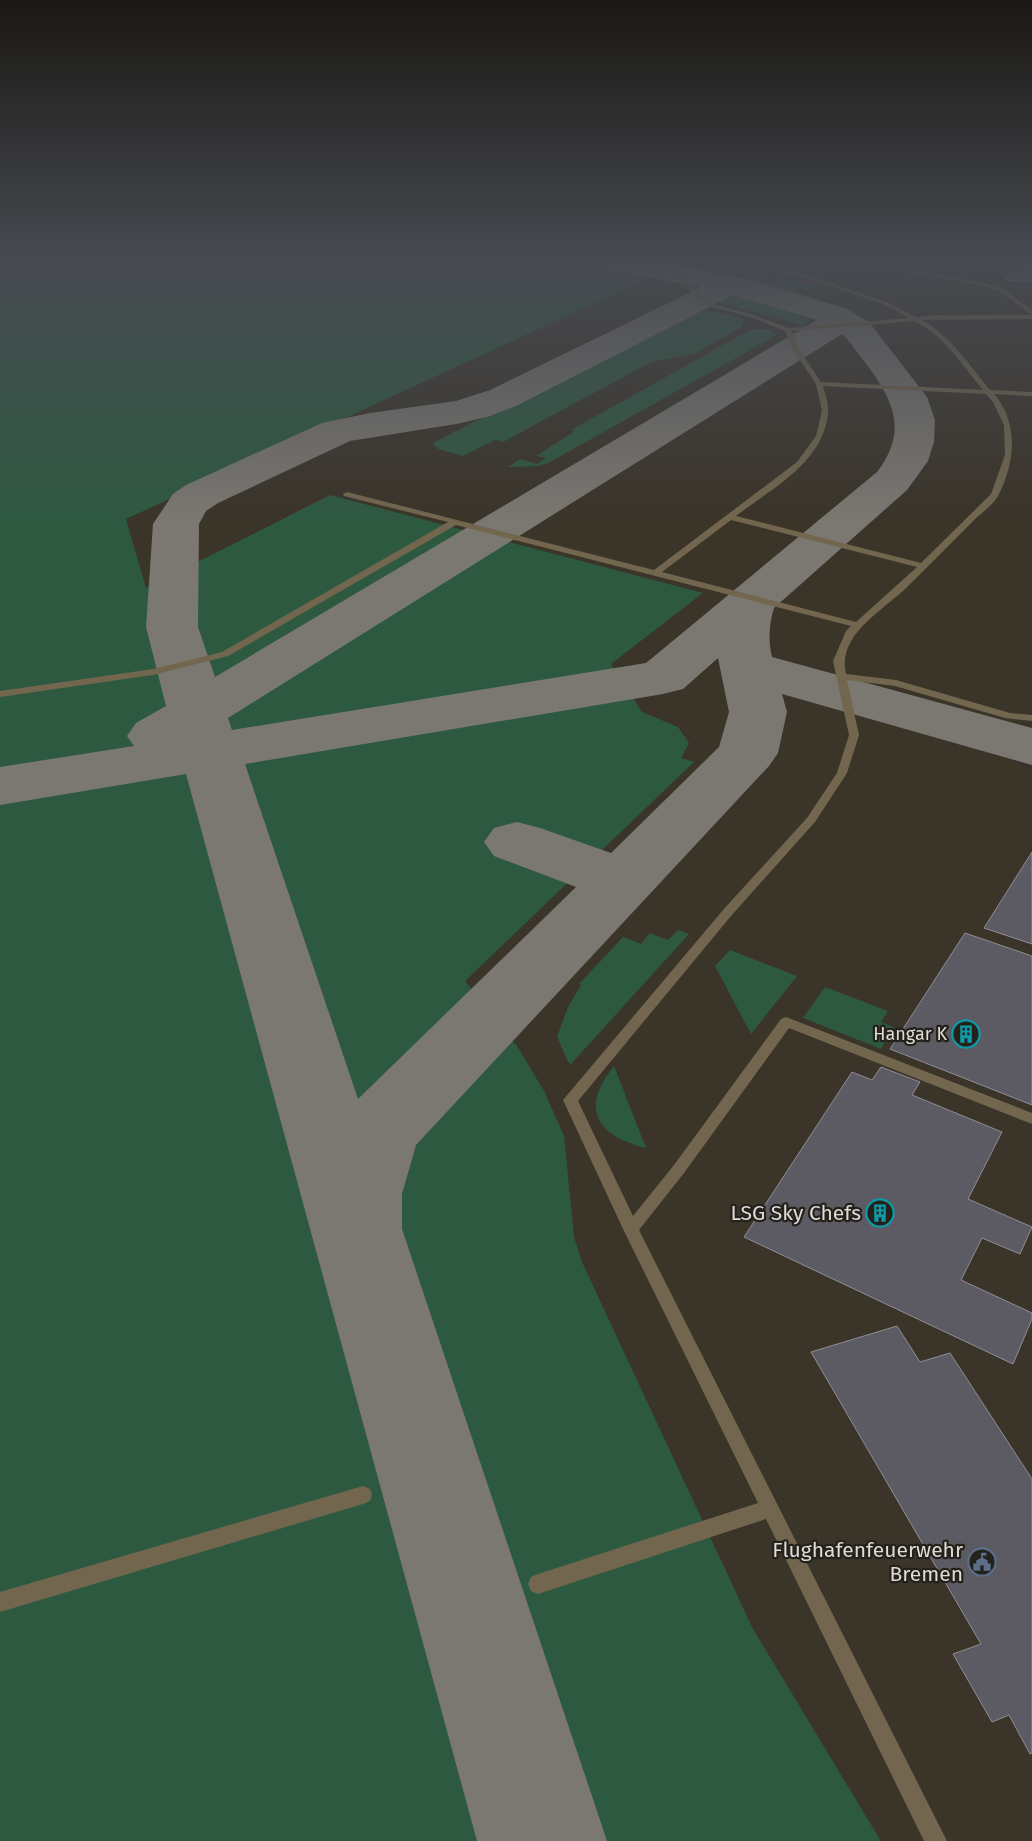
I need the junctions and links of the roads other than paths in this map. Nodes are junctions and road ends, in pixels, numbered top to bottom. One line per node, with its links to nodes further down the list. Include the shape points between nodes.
1 (796, 349): 3 (lane)
2 (952, 349): 4 (lane)
3 (819, 384): 4 (lane); 7 (lane, via 825,411 820,436 800,464)
4 (988, 392): 5 (lane); 9 (lane, via 996,401 1006,425 1009,455 995,495)
5 (1032, 394)
6 (347, 494): 8 (lane)
7 (730, 518): 9 (lane); 10 (lane)
8 (455, 522): 10 (lane); 13 (lane, via 225,654 153,672)
9 (923, 566): 11 (lane)
10 (654, 574): 11 (lane)
11 (858, 625): 12 (lane, via 838,661)
12 (840, 676): 14 (lane, via 896,683 1009,716); 16 (lane, via 854,735 842,773 811,820 727,913 570,1100)
13 (0, 694)
14 (1032, 718)
15 (1032, 1119): 16 (lane, via 786,1022)
16 (631, 1229): 18 (lane)
17 (363, 1494): 20 (lane)
18 (770, 1508): 19 (lane); 21 (lane)
19 (538, 1584)
20 (0, 1602)
21 (936, 1841)

